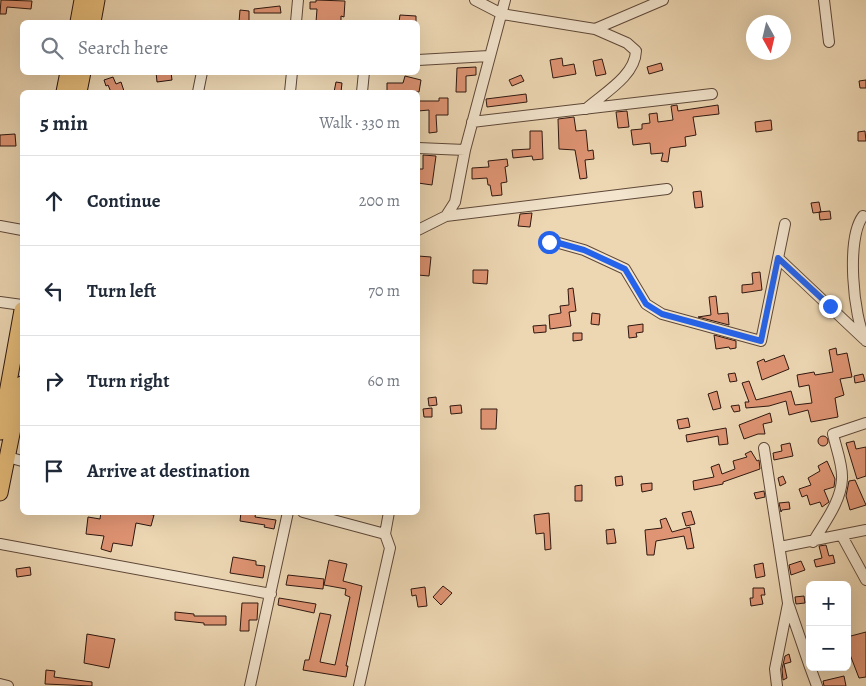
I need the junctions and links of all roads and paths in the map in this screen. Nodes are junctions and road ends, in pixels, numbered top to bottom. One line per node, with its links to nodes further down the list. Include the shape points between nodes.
1 (82, 0): 10 (main road)
2 (97, 0): 11 (main road)
3 (298, 0): 12 (street)
4 (475, 0): 9 (street)
5 (505, 0): 9 (street)
6 (663, 0): 8 (street)
7 (824, 0): 14 (street)
8 (648, 3): 13 (street)
9 (502, 14): 13 (street); 15 (street)
10 (78, 20)
11 (93, 20)
12 (296, 20)
13 (596, 29): 28 (street, via 627,43 636,51 636,62)
14 (829, 42)
15 (489, 56): 16 (street); 29 (street)
16 (420, 60)
17 (67, 75): 22 (main road)
18 (82, 75): 23 (main road)
19 (201, 75): 24 (street)
20 (292, 75): 25 (street)
21 (364, 75): 26 (street)
22 (64, 90)
23 (79, 90)
24 (198, 90)
25 (290, 90)
26 (362, 90)
27 (712, 94): 28 (street)
28 (586, 109): 29 (street)
29 (472, 122): 31 (street)
30 (420, 148): 31 (street)
31 (464, 150): 33 (street, via 454,202)
32 (668, 189): 33 (street)
33 (446, 216): 37 (street)
34 (863, 216): 43 (street, via 858,222 852,252 853,280)
35 (785, 224): 40 (street)
36 (0, 226): 38 (street)
37 (420, 229)
38 (20, 230)
39 (549, 242): 40 (street, via 584,250 625,269 646,304 662,314 761,341)
40 (778, 258): 43 (street)
41 (0, 302): 42 (street)
42 (20, 305)
43 (865, 340)
44 (20, 342): 45 (main road)
45 (17, 390): 47 (main road); 49 (main road)
46 (866, 423): 57 (street, via 833,434 842,486)
47 (0, 432)
48 (764, 448): 59 (street)
49 (15, 459): 50 (main road)
50 (0, 492)
51 (287, 515): 61 (street)
52 (313, 515): 55 (street)
53 (388, 515): 55 (street)
54 (866, 530): 56 (street)
55 (385, 534): 68 (street, via 390,548)
56 (842, 536): 57 (street); 60 (street)
57 (813, 542): 59 (street)
58 (0, 544): 61 (street)
59 (780, 547): 62 (street)
60 (866, 580)
61 (271, 594): 67 (street)
62 (788, 604): 63 (street); 69 (street, via 775,669)
63 (806, 656)
64 (812, 671): 70 (street)
65 (0, 684): 66 (street)
66 (8, 686)
67 (250, 686)
68 (359, 686)
69 (777, 686)
70 (818, 686)

